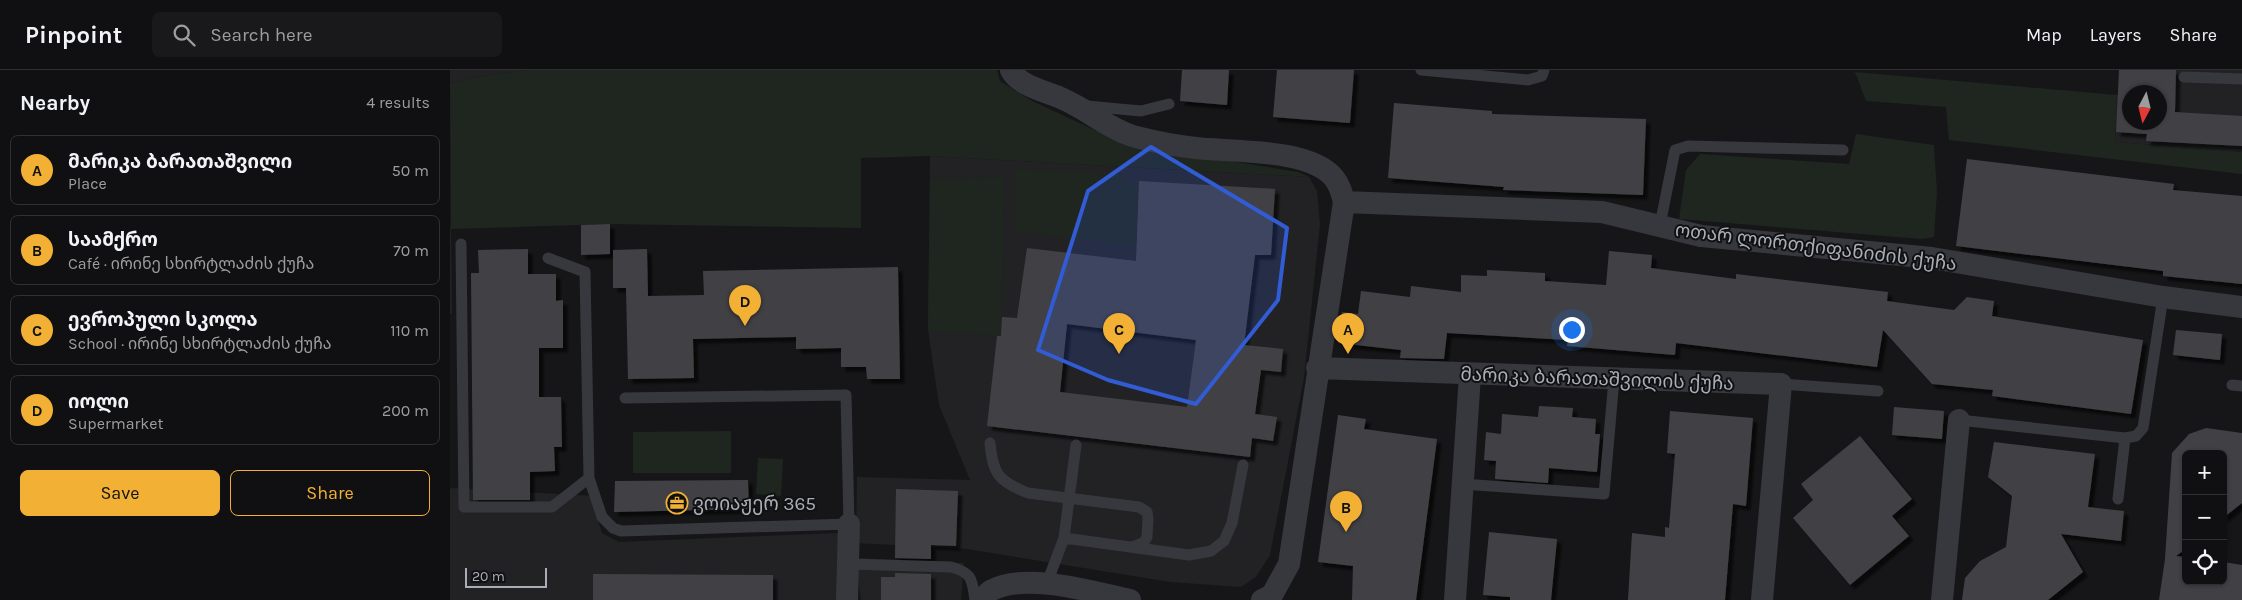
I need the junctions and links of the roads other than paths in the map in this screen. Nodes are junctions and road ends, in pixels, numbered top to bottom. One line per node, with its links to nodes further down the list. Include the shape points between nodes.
1 (1011, 70): 7 (street, via 1029,86)
2 (1421, 70): 3 (lane, via 1528,80 1542,76)
3 (1544, 70)
4 (2184, 77): 5 (lane)
5 (2242, 79)
6 (1169, 104): 7 (lane, via 1141,111)
7 (1078, 105): 9 (street, via 1101,122 1134,136 1196,148 1297,158 1320,167 1334,177)
8 (1843, 150): 10 (lane, via 1688,146 1675,150 1662,215)
9 (1344, 202): 10 (street, ოთარ ლორთქიფანიძის ქუჩა, via 1602,212); 15 (street)
10 (1657, 225): 13 (street, ოთარ ლორთქიფანიძის ქუჩა, via 1701,236 1932,258)
11 (461, 244): 26 (lane, via 464,507 552,508)
12 (548, 258): 26 (lane, via 585,272)
13 (2163, 297): 14 (street, ოთარ ლორთქიფანიძის ქუჩა); 22 (lane, via 2144,428 2136,436)
14 (2242, 308)
15 (1317, 368): 16 (street, მარიკა ბარათაშვილის ქუჩა); 39 (street, via 1290,564 1272,595)
16 (1470, 375): 17 (street, მარიკა ბარათაშვილის ქუჩა); 27 (street)
17 (1614, 378): 18 (street, მარიკა ბარათაშვილის ქუჩა); 27 (lane, via 1604,494)
18 (1781, 384): 19 (lane, მარიკა ბარათაშვილის ქუჩა); 41 (street)
19 (1878, 391)
20 (625, 398): 30 (lane, via 846,395)
21 (1959, 420): 22 (lane); 42 (street)
22 (2125, 438): 29 (lane)
23 (990, 443): 28 (lane, via 992,465 1012,487 1028,493)
24 (1076, 445): 28 (lane)
25 (1243, 465): 32 (lane, via 1232,523 1224,541 1212,551 1189,555)
26 (589, 478): 30 (lane, via 602,517 621,531)
27 (1462, 484): 40 (street)
28 (1070, 498): 31 (lane); 32 (lane, via 1139,507 1147,512 1147,537)
29 (2118, 499)
30 (850, 524): 33 (street)
31 (1064, 538): 32 (lane); 34 (lane)
32 (1133, 547)
33 (848, 564): 35 (street); 36 (lane, via 965,570 972,581)
34 (1047, 583): 37 (street, via 1013,584 992,590); 38 (street)
35 (847, 600)
36 (975, 600)
37 (980, 600)
38 (1130, 600)
39 (1262, 600)
40 (1455, 600)
41 (1762, 600)
42 (1942, 600)

